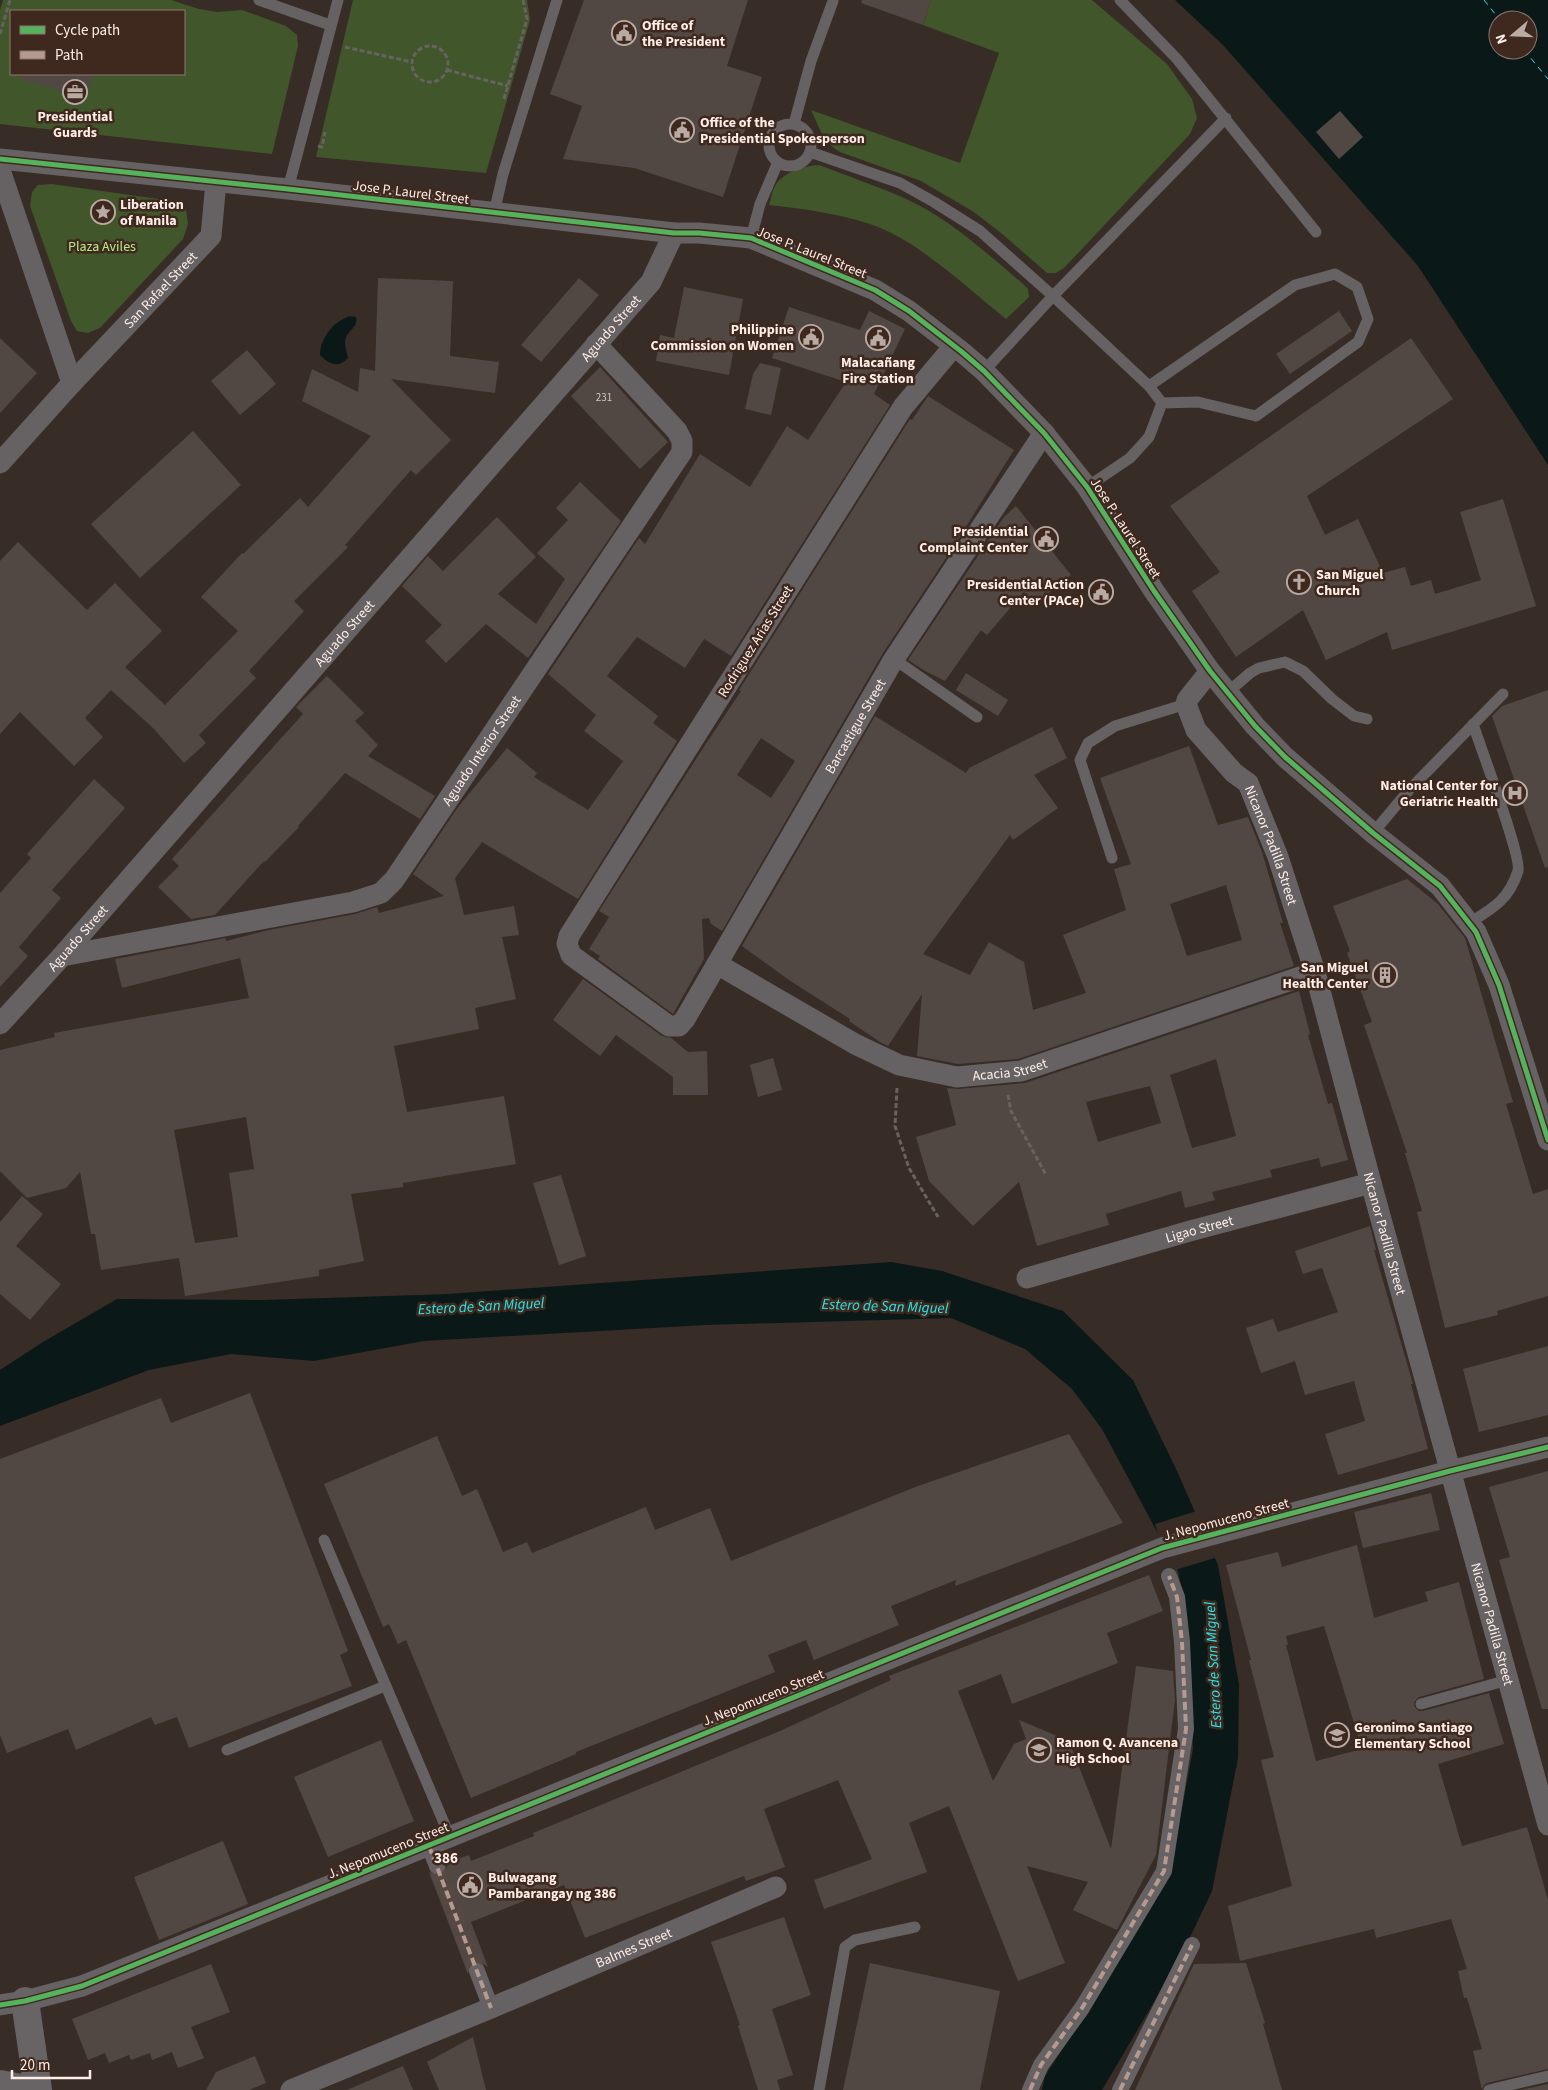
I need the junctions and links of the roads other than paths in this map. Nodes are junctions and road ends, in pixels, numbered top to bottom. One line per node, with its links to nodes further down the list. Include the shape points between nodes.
1 (259, 0): 6 (lane)
2 (338, 0): 6 (lane)
3 (558, 0): 15 (lane, via 503,174)
4 (1120, 0): 7 (lane, via 1177,59)
5 (833, 1): 8 (lane, via 811,61)
6 (330, 25): 14 (lane)
7 (1226, 118): 16 (lane); 19 (lane)
8 (794, 124): 9 (lane, via 801,126 810,138); 11 (lane, via 780,126 770,136 770,150)
9 (810, 152): 11 (lane, via 793,166); 19 (lane, via 900,182 934,202 980,231)
10 (0, 159): 13 (street, Jose P. Laurel Street)
11 (778, 162): 18 (lane, via 760,204)
12 (0, 170): 23 (street)
13 (216, 182): 14 (street, Jose P. Laurel Street); 23 (street, San Rafael Street, via 211,236)
14 (288, 189): 15 (street, Jose P. Laurel Street)
15 (494, 213): 17 (street, Jose P. Laurel Street)
16 (1316, 232)
17 (674, 233): 18 (street, Jose P. Laurel Street); 20 (street, Aguado Street, via 650,282)
18 (751, 238): 21 (street, Jose P. Laurel Street, via 875,290 909,311)
19 (1053, 296): 22 (lane); 24 (lane)
20 (596, 344): 40 (street, Aguado Street); 40 (street, Aguado Interior Street, via 677,431 682,441 682,452 394,880 381,894 353,902)
21 (954, 346): 22 (street, Jose P. Laurel Street); 44 (street, Rodriguez Arias Street, via 903,407 569,936 567,944 571,955 669,1026)
22 (984, 371): 26 (street, Jose P. Laurel Street)
23 (72, 383): 27 (street, San Rafael Street)
24 (1149, 386): 25 (lane); 25 (lane, via 1295,285 1335,274 1357,287 1368,318 1358,342 1256,416 1198,402)
25 (1162, 403): 28 (lane, via 1149,436 1130,458)
26 (1044, 433): 28 (street, Jose P. Laurel Street); 29 (street, Barcastigue Street)
27 (0, 463)
28 (1087, 487): 30 (street, Jose P. Laurel Street)
29 (894, 659): 34 (lane); 41 (street, Barcastigue Street)
30 (1210, 672): 31 (street, Jose P. Laurel Street); 33 (street)
31 (1228, 693): 35 (lane, via 1259,668 1284,662 1303,671 1354,716); 37 (street, Jose P. Laurel Street, via 1285,757)
32 (1502, 694): 36 (lane)
33 (1186, 704): 38 (lane, via 1115,726 1088,743 1080,760); 42 (street, Nicanor Padilla Street, via 1196,730 1234,773 1248,783 1278,857)
34 (977, 717)
35 (1367, 719)
36 (1473, 724): 37 (lane, via 1409,790); 39 (lane, via 1514,846 1518,870 1506,897)
37 (1374, 833): 39 (street, Jose P. Laurel Street, via 1440,886)
38 (1112, 858)
39 (1469, 923): 45 (street, Jose P. Laurel Street, via 1499,985)
40 (62, 956): 43 (street, Aguado Street)
41 (717, 964): 42 (street, Acacia Street, via 854,1044 899,1065 957,1077 1021,1071); 44 (street, Barcastigue Street)
42 (1315, 972): 46 (street, Nicanor Padilla Street)
43 (0, 1024)
44 (679, 1026)
45 (1548, 1140)
46 (1371, 1183): 47 (street, Ligao Street); 49 (street, Nicanor Padilla Street)
47 (1027, 1278)
48 (1548, 1447): 49 (street, J. Nepomuceno Street)
49 (1450, 1471): 52 (street, Nicanor Padilla Street); 57 (street, J. Nepomuceno Street, via 1162,1548)
50 (324, 1540): 53 (lane)
51 (1169, 1576): 72 (street, via 1177,1597 1182,1642 1186,1730 1164,1871 1082,2008 1040,2065)
52 (1508, 1680): 54 (lane); 56 (street, Nicanor Padilla Street)
53 (385, 1686): 55 (lane); 57 (lane)
54 (1421, 1704)
55 (226, 1750)
56 (1548, 1825)
57 (450, 1837): 58 (street, J. Nepomuceno Street)
58 (429, 1846): 59 (street); 64 (street, J. Nepomuceno Street, via 82,1986)
59 (437, 1866)
60 (776, 1887): 65 (street, Balmes Street)
61 (915, 1927): 71 (lane, via 856,1940 845,1946)
62 (1192, 1945): 73 (street)
63 (477, 1971): 65 (street)
64 (12, 2003): 69 (main road)
65 (491, 2008): 70 (street, Balmes Street)
66 (1548, 2076): 74 (lane)
67 (0, 2084): 68 (main road)
68 (32, 2090)
69 (38, 2090)
70 (291, 2090)
71 (819, 2090)
72 (1030, 2090)
73 (1120, 2090)
74 (1489, 2090)

